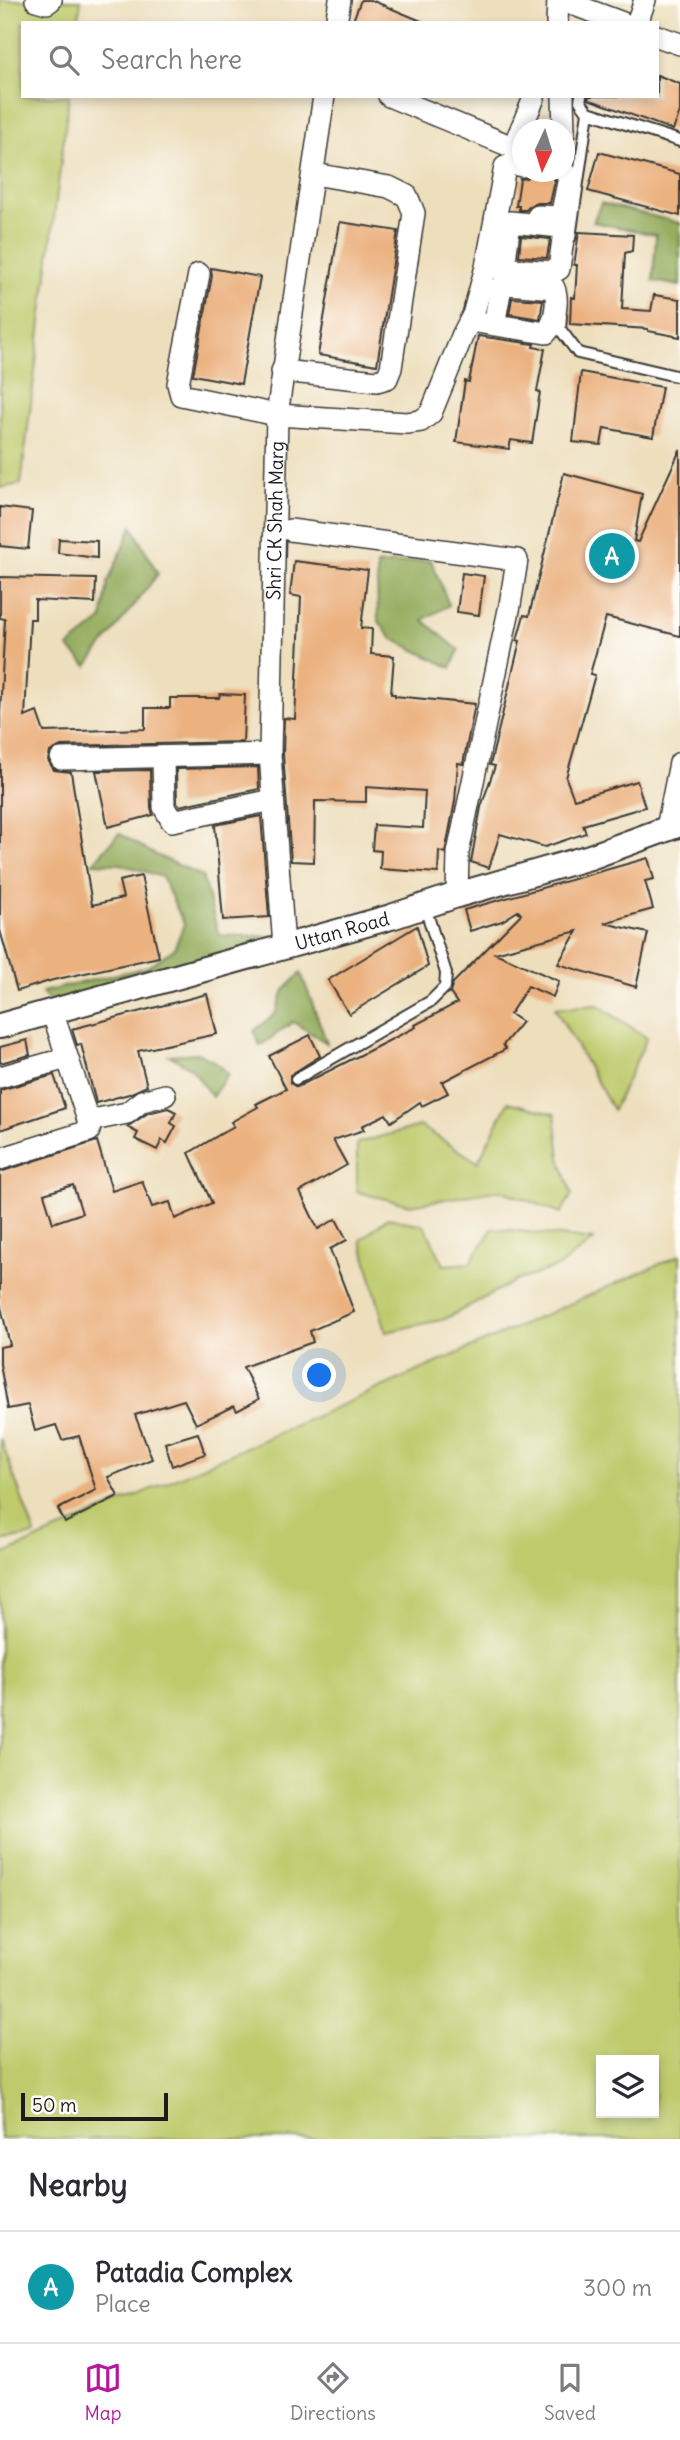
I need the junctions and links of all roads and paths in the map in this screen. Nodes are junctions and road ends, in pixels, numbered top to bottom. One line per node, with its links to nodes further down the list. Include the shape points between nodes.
1 (36, 0): 2 (street)
2 (51, 0)
3 (340, 0): 7 (street)
4 (560, 0): 6 (street); 8 (street)
5 (645, 0): 10 (street)
6 (592, 17): 9 (street)
7 (336, 21)
8 (557, 21)
9 (613, 21)
10 (637, 21)
11 (659, 37): 12 (street)
12 (680, 44)
13 (324, 98): 24 (street, Shri CK Shah Marg)
14 (393, 98): 22 (street)
15 (534, 98): 19 (street)
16 (563, 98): 20 (street)
17 (581, 98): 18 (lane)
18 (588, 112): 21 (lane); 31 (lane, via 560,329 578,353)
19 (528, 119)
20 (564, 119)
21 (680, 141)
22 (512, 152)
23 (512, 165): 26 (street, via 505,167)
24 (314, 174): 30 (street, Shri CK Shah Marg); 30 (street, via 389,187 407,196 414,213 391,368 387,378 377,381)
25 (568, 182): 26 (street, via 561,217)
26 (497, 211): 28 (street, via 495,268)
27 (199, 274): 32 (street, via 178,384 181,395)
28 (470, 321): 29 (street); 32 (street, via 431,413 421,421)
29 (494, 325)
30 (282, 371): 32 (street, Shri CK Shah Marg)
31 (680, 377)
32 (277, 415): 34 (street, Shri CK Shah Marg)
33 (290, 530): 40 (street, via 517,560 458,853)
34 (270, 754): 35 (street); 38 (street, Shri CK Shah Marg)
35 (163, 757): 36 (street); 38 (street, via 164,807 172,821)
36 (61, 759)
37 (680, 762): 39 (street)
38 (273, 800): 42 (street, Shri CK Shah Marg)
39 (674, 826): 40 (street, Uttan Road, via 590,857)
40 (457, 895): 41 (street, Uttan Road)
41 (424, 906): 42 (street, Uttan Road); 47 (lane, via 446,973 445,987 431,1000)
42 (284, 947): 43 (street, Uttan Road)
43 (52, 1011): 44 (street, Uttan Road); 45 (street)
44 (1, 1023)
45 (67, 1058): 46 (street); 49 (street)
46 (0, 1077)
47 (296, 1079)
48 (166, 1095): 49 (street, via 142,1101 127,1113)
49 (88, 1121): 50 (street, via 89,1131)
50 (0, 1159)

